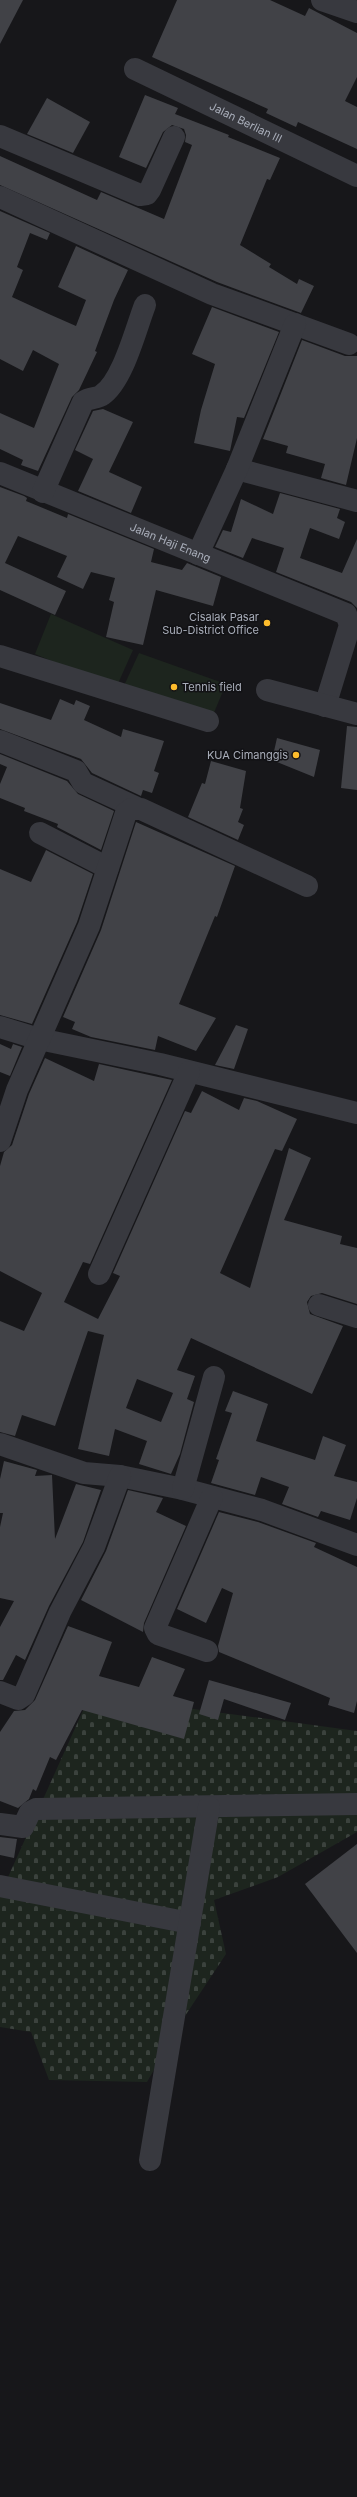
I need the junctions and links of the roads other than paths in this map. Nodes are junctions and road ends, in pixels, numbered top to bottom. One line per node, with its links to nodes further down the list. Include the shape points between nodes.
1 (322, 0): 3 (street)
2 (342, 0): 3 (street)
3 (357, 11)
4 (135, 69): 7 (street, Jalan Berlian III)
5 (0, 136): 6 (street, via 140,195 147,194 150,190)
6 (174, 137)
7 (357, 176)
8 (0, 197): 10 (street, via 212,294)
9 (145, 305): 14 (street, via 112,386 101,396 90,397 83,402)
10 (295, 324): 11 (street); 12 (street)
11 (349, 344)
12 (237, 469): 15 (street); 16 (street)
13 (0, 473): 14 (street, Jalan Haji Enang)
14 (43, 492): 16 (street, Jalan Haji Enang)
15 (357, 501)
16 (198, 554): 19 (street, Jalan Haji Enang, via 342,612 348,618 350,625)
17 (0, 656): 21 (street)
18 (267, 690): 19 (street)
19 (324, 706): 20 (street)
20 (357, 714)
21 (208, 721)
22 (0, 740): 23 (street, via 76,770 83,783)
23 (135, 807): 25 (street, via 126,813); 26 (street)
24 (40, 833): 25 (street)
25 (108, 868): 28 (street, via 89,926)
26 (307, 886)
27 (0, 1027): 28 (street)
28 (39, 1039): 29 (street); 31 (street, via 17,1090)
29 (189, 1072): 30 (street); 32 (street)
30 (357, 1112)
31 (0, 1141)
32 (99, 1274)
33 (318, 1305): 34 (street)
34 (357, 1317)
35 (214, 1377): 38 (street)
36 (0, 1444): 37 (street, via 84,1473)
37 (120, 1476): 38 (street); 42 (street, via 94,1548 60,1612 24,1695 18,1699)
38 (183, 1489): 39 (street)
39 (212, 1497): 40 (street, via 262,1510); 41 (street, via 155,1628 158,1634)
40 (357, 1544)
41 (207, 1651)
42 (0, 1692)
43 (357, 1804): 44 (street)
44 (209, 1807): 45 (street, via 36,1808 30,1812 23,1827); 47 (street)
45 (0, 1824)
46 (0, 1886): 47 (street)
47 (190, 1923): 48 (street)
48 (150, 2160)

